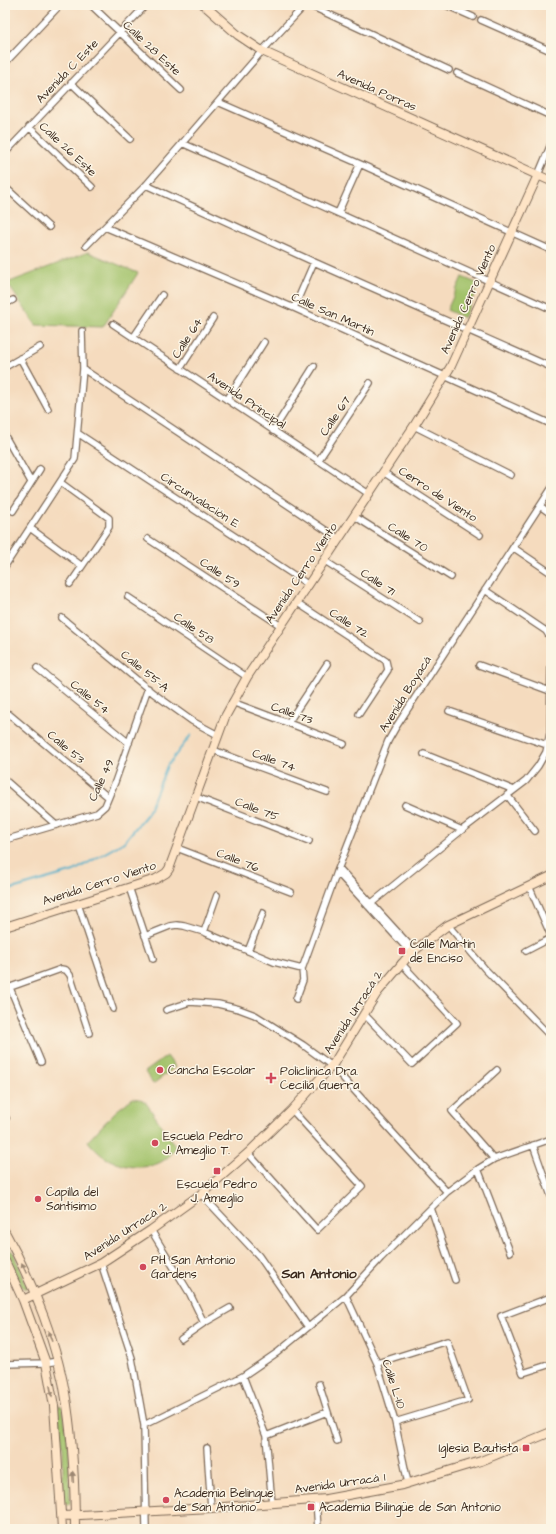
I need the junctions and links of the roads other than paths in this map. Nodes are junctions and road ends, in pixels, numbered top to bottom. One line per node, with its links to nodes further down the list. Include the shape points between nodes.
1 (60, 5): 13 (street)
2 (91, 5): 10 (street, Calle 28 Este)
3 (146, 5): 10 (street, Avenida C Este)
4 (204, 5): 11 (street, Avenida Porras, via 238,35)
5 (304, 5): 11 (street)
6 (309, 5): 14 (street)
7 (446, 5): 8 (street)
8 (473, 17)
9 (481, 20): 12 (street)
10 (120, 32): 16 (street, Avenida C Este); 17 (street, Calle 28 Este)
11 (262, 51): 18 (street); 26 (street, Avenida Porras)
12 (551, 51)
13 (5, 63)
14 (449, 70)
15 (457, 73): 19 (street)
16 (71, 83): 20 (street, Avenida C Este); 21 (street)
17 (181, 90)
18 (218, 102): 22 (street); 25 (street)
19 (551, 116)
20 (29, 127): 24 (street, Avenida C Este); 30 (street, Calle 26 Este)
21 (130, 140)
22 (182, 144): 28 (street); 31 (street)
23 (551, 144): 26 (street, Avenida Cerro Viento)
24 (5, 153)
25 (360, 164): 31 (street); 34 (street)
26 (538, 175): 27 (street, Avenida Porras); 34 (street, Avenida Cerro Viento)
27 (551, 181)
28 (146, 185): 33 (street); 37 (street)
29 (5, 186): 32 (street)
30 (92, 187)
31 (338, 213): 38 (street)
32 (49, 227)
33 (105, 227): 35 (street); 42 (street, Calle San Martín)
34 (512, 232): 36 (street); 38 (street, Avenida Cerro Viento)
35 (86, 246)
36 (551, 250)
37 (314, 262): 42 (street); 46 (street)
38 (490, 281): 43 (street); 46 (street, Avenida Cerro Viento)
39 (162, 295): 48 (street)
40 (12, 300): 41 (street)
41 (5, 304)
42 (294, 308): 57 (street, Calle San Martín)
43 (551, 309)
44 (213, 318): 56 (street, Calle 64)
45 (113, 324): 48 (street, Avenida Principal)
46 (468, 330): 54 (street); 57 (street, Avenida Cerro Viento)
47 (82, 331): 55 (street)
48 (133, 338): 56 (street, Avenida Principal)
49 (264, 342): 59 (street)
50 (40, 347): 51 (street)
51 (20, 358): 53 (street); 60 (street)
52 (314, 366): 63 (street)
53 (5, 367)
54 (551, 367)
55 (83, 369): 64 (street); 81 (street)
56 (180, 369): 59 (street, Avenida Principal)
57 (445, 376): 61 (street, Calle San Martín); 62 (street, Avenida Cerro Viento)
58 (370, 383): 66 (street, Calle 67)
59 (227, 400): 63 (street, Avenida Principal)
60 (48, 409)
61 (551, 424)
62 (414, 426): 68 (street, Avenida Cerro Viento); 69 (street)
63 (273, 431): 66 (street, Avenida Principal)
64 (78, 434): 71 (street, via 75,458); 89 (street, Circunvalación E)
65 (5, 436): 70 (street)
66 (318, 461): 73 (street, Avenida Principal)
67 (40, 470): 70 (street)
68 (383, 472): 73 (street, Avenida Cerro Viento); 79 (street, Cerro de Viento)
69 (511, 476)
70 (31, 482): 75 (street)
71 (61, 483): 78 (street); 85 (street, via 109,518 109,527)
72 (551, 489): 74 (street, Avenida Boyacá)
73 (369, 494): 77 (street, Avenida Cerro Viento)
74 (540, 506): 76 (street); 82 (street, Avenida Boyacá)
75 (13, 511)
76 (551, 514)
77 (354, 516): 81 (street, Avenida Cerro Viento); 87 (street, Calle 70)
78 (30, 528): 84 (street); 85 (street)
79 (480, 535)
80 (148, 539): 95 (street, Calle 59)
81 (339, 539): 83 (street, Avenida Cerro Viento)
82 (514, 548): 86 (street); 90 (street, Avenida Boyacá)
83 (325, 561): 89 (street, Avenida Cerro Viento); 94 (street, Calle 71)
84 (5, 566)
85 (82, 566): 88 (street)
86 (551, 573)
87 (450, 577)
88 (70, 584)
89 (309, 585): 92 (street, Avenida Cerro Viento)
90 (485, 590): 96 (street, via 546,631 551,639); 128 (street, Avenida Boyacá, via 388,741)
91 (128, 597): 101 (street, Calle 58)
92 (296, 602): 95 (street, Avenida Cerro Viento); 107 (street, Calle 72, via 386,661 388,670)
93 (62, 618): 102 (street, Calle 55-A)
94 (420, 622)
95 (281, 626): 101 (street, Avenida Cerro Viento)
96 (551, 645)
97 (551, 661): 103 (street)
98 (327, 664): 108 (street)
99 (479, 665): 103 (street)
100 (37, 668): 110 (street, Calle 54)
101 (247, 677): 104 (street, Avenida Cerro Viento)
102 (148, 688): 109 (street, Calle 55-A, via 192,721); 110 (street, Calle 49)
103 (550, 691): 112 (street)
104 (232, 702): 108 (street, Calle 73); 109 (street, Avenida Cerro Viento)
105 (449, 711): 112 (street)
106 (10, 714): 119 (street, Calle 53)
107 (359, 714)
108 (288, 723): 111 (street, Calle 73)
109 (218, 735): 113 (street, Avenida Cerro Viento)
110 (128, 743): 119 (street, Calle 49)
111 (344, 744)
112 (548, 745): 116 (street, via 538,766 526,781)
113 (213, 750): 117 (street, Calle 74); 120 (street, Avenida Cerro Viento)
114 (424, 754): 116 (street)
115 (5, 780): 122 (street)
116 (514, 790): 118 (street)
117 (327, 792)
118 (507, 795): 123 (street); 124 (street)
119 (108, 797): 122 (street, Calle 49, via 97,813)
120 (196, 797): 126 (street, Calle 75); 127 (street, Avenida Cerro Viento)
121 (405, 805): 123 (street)
122 (56, 825): 125 (street, Calle 49)
123 (462, 830): 135 (street)
124 (535, 831)
125 (5, 840)
126 (309, 841)
127 (177, 848): 131 (street, Avenida Cerro Viento, via 166,873 156,879); 132 (street, Calle 76)
128 (338, 870): 135 (street); 147 (street, Avenida Boyacá)
129 (551, 876): 130 (street, Avenida Urracá 2)
130 (528, 886): 137 (street, Avenida Urracá 2); 141 (street)
131 (129, 887): 134 (street, Avenida Cerro Viento); 140 (street)
132 (291, 892)
133 (217, 895): 139 (street)
134 (78, 904): 138 (street, Avenida Cerro Viento); 150 (street)
135 (370, 904): 144 (street)
136 (263, 913): 143 (street)
137 (448, 925): 144 (street, Avenida Urracá 2); 154 (street, via 485,970)
138 (5, 926)
139 (204, 932): 140 (street, via 177,925); 143 (street)
140 (145, 936): 145 (street)
141 (551, 937): 142 (street)
142 (526, 950)
143 (248, 951): 147 (street, via 274,962)
144 (412, 952): 146 (street, Avenida Urracá 2)
145 (153, 959)
146 (401, 963): 152 (street, Avenida Urracá 2); 152 (street, via 457,1023 412,1064)
147 (302, 969): 149 (street, Avenida Boyacá, via 302,980)
148 (7, 988): 153 (street, via 61,969 66,970 70,975); 155 (street)
149 (296, 999)
150 (113, 1009)
151 (166, 1010): 156 (street, via 190,1002 239,1009 255,1015)
152 (364, 1014): 156 (street, Avenida Urracá 2)
153 (89, 1033)
154 (551, 1037)
155 (41, 1062)
156 (332, 1066): 158 (street, Avenida Urracá 2); 164 (street)
157 (497, 1070): 162 (street, via 452,1111)
158 (292, 1110): 161 (street, Avenida Urracá 2); 161 (street, via 362,1186 317,1230)
159 (551, 1139): 160 (street)
160 (533, 1146): 162 (street); 166 (street)
161 (248, 1153): 165 (street, Avenida Urracá 2)
162 (494, 1159): 163 (street)
163 (478, 1169): 164 (street); 171 (street)
164 (447, 1192): 167 (street)
165 (201, 1194): 168 (street, Avenida Urracá 2); 181 (street, via 259,1256)
166 (551, 1196)
167 (431, 1208): 174 (street); 176 (street)
168 (152, 1230): 173 (street, Avenida Urracá 2); 180 (street)
169 (5, 1232): 170 (street)
170 (8, 1243): 175 (street, one-way to 170)
171 (510, 1252)
172 (5, 1261): 178 (street)
173 (101, 1264): 175 (street, Avenida Urracá 2); 194 (street, via 132,1358)
174 (455, 1280)
175 (35, 1295): 178 (street, Avenida Urracá 2); 183 (street, one-way to 175)
176 (346, 1296): 181 (street); 185 (street, Calle L-10)
177 (551, 1297): 187 (street, via 501,1316 523,1373)
178 (23, 1300): 184 (street)
179 (230, 1308): 180 (street)
180 (204, 1323): 182 (street)
181 (308, 1327): 188 (street)
182 (182, 1339)
183 (58, 1361): 184 (street); 190 (street)
184 (46, 1363): 186 (street); 191 (street, one-way to 191)
185 (377, 1363): 193 (street, Calle L-10); 193 (street, via 447,1340 468,1400)
186 (5, 1364)
187 (551, 1364)
188 (243, 1376): 194 (street); 196 (street)
189 (319, 1384): 192 (street)
190 (67, 1404): 191 (street); 205 (street, one-way to 190, via 72,1444)
191 (54, 1406): 204 (street)
192 (327, 1412): 196 (street); 197 (street)
193 (395, 1422): 199 (street, Calle L-10)
194 (144, 1425): 203 (street)
195 (551, 1432): 199 (street, Avenida Urracá 1, via 481,1461)
196 (266, 1436): 201 (street)
197 (337, 1441)
198 (207, 1448): 202 (street)
199 (408, 1483): 200 (street, Avenida Urracá 1)
200 (316, 1500): 201 (street, Avenida Urracá 1); 209 (street)
201 (272, 1504): 202 (street, Avenida Urracá 1)
202 (211, 1508): 203 (street, Avenida Urracá 1)
203 (146, 1512): 205 (street, Avenida Urracá 1); 208 (street)
204 (62, 1516): 205 (street, Avenida Urracá 1); 206 (street)
205 (75, 1516): 207 (street)
206 (62, 1529)
207 (75, 1529)
208 (146, 1529)
209 (318, 1529)

